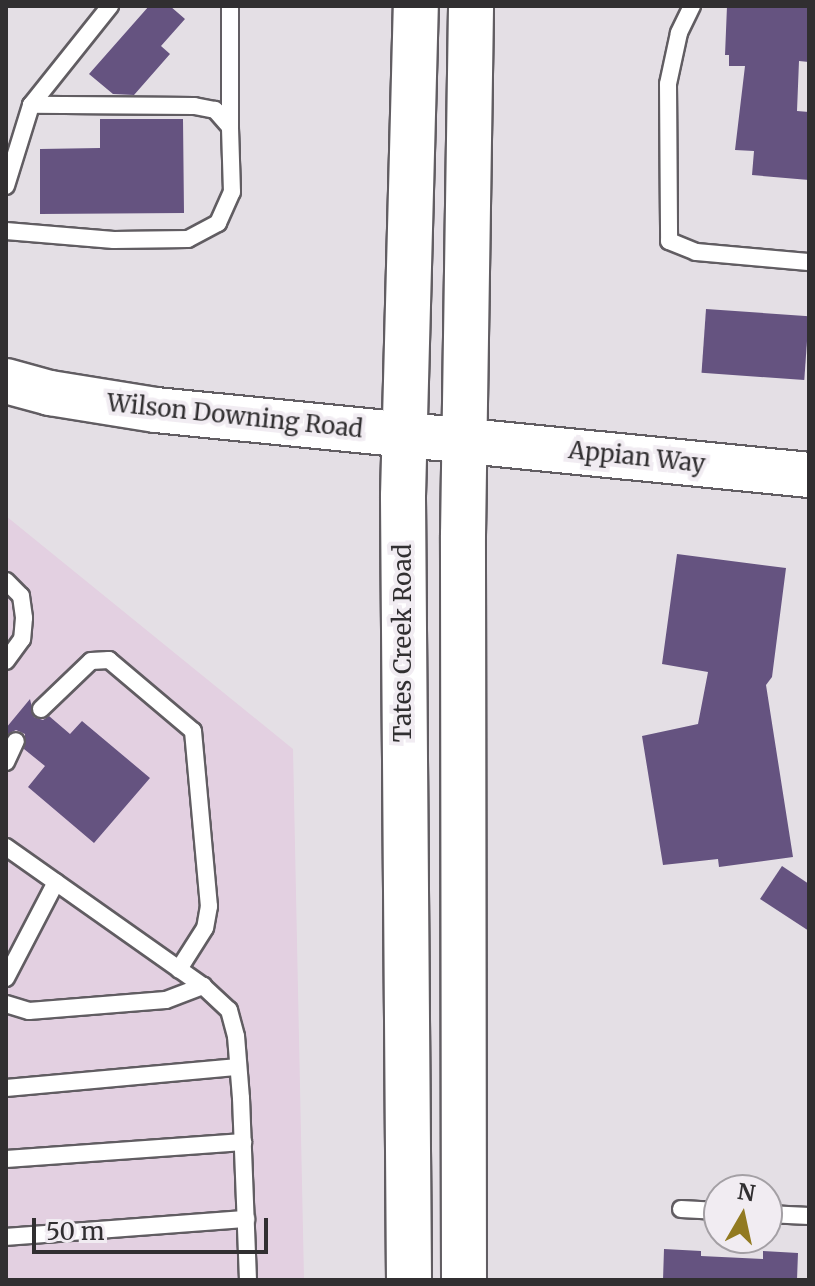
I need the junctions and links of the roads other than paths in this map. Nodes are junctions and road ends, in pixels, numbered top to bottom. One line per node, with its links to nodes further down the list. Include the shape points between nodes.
1 (110, 6): 6 (lane)
2 (230, 6): 7 (lane)
3 (416, 6): 12 (main road, Tates Creek Road)
4 (471, 6): 13 (main road)
5 (692, 6): 10 (lane, via 679,33 668,84 669,241 696,252)
6 (31, 105): 7 (lane, via 194,106 215,110); 8 (lane)
7 (230, 127): 9 (lane, via 232,192 218,223 188,239 114,240)
8 (6, 186)
9 (6, 231)
10 (809, 262)
11 (6, 381): 12 (main road, Wilson Downing Road, via 156,410)
12 (404, 434): 13 (main road, Wilson Downing Road); 37 (main road, Tates Creek Road)
13 (465, 440): 14 (main road, Appian Way); 38 (main road)
14 (809, 475)
15 (6, 581): 16 (lane, via 21,596 24,618 22,639)
16 (6, 661)
17 (41, 709): 22 (lane, via 91,661 109,660 193,731 209,906 205,928)
18 (16, 741): 19 (lane)
19 (6, 762)
20 (6, 847): 21 (lane)
21 (56, 882): 22 (lane); 23 (lane)
22 (179, 969): 24 (lane)
23 (6, 978)
24 (203, 986): 25 (lane, via 166,1000 29,1011); 26 (lane, via 229,1010)
25 (6, 1004)
26 (238, 1067): 27 (lane); 28 (lane)
27 (6, 1088)
28 (243, 1142): 29 (lane); 34 (lane)
29 (6, 1159)
30 (681, 1209): 31 (lane)
31 (703, 1210)
32 (783, 1215): 33 (lane)
33 (809, 1216)
34 (246, 1219): 35 (lane); 36 (lane)
35 (6, 1237)
36 (248, 1280)
37 (409, 1280)
38 (464, 1280)

